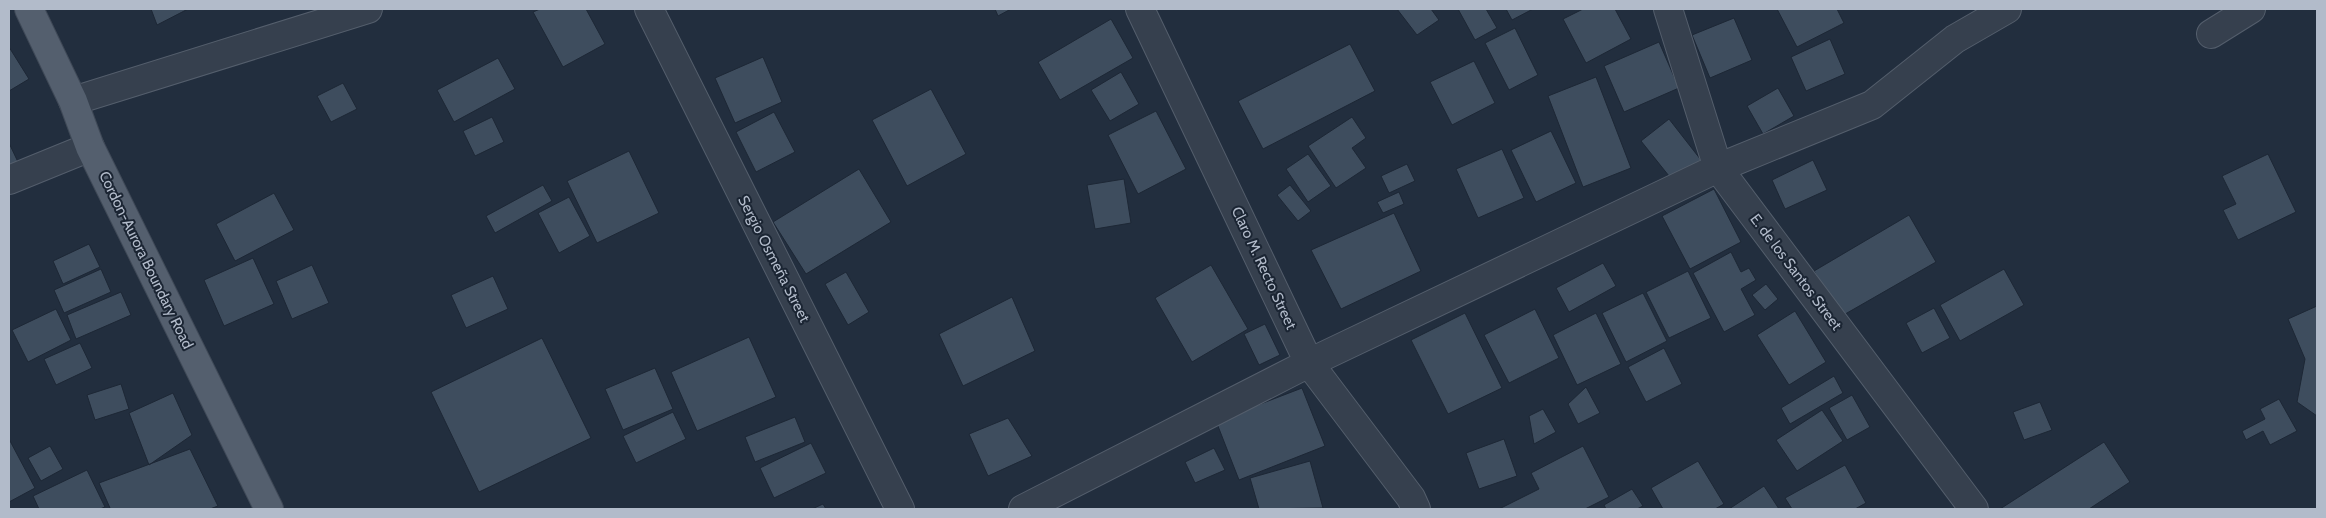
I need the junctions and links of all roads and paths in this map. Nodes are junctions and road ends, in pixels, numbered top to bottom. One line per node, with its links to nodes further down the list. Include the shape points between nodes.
1 (29, 9): 9 (main road, Cordon-Aurora Boundary Road)
2 (368, 9): 9 (street)
3 (649, 9): 15 (street, Sergio Osmeña Street)
4 (1140, 9): 13 (street, Claro M. Recto Street)
5 (1668, 9): 11 (street, E. de los Santos Street)
6 (2007, 9): 11 (street, via 1955,39 1872,104)
7 (2251, 9): 8 (street)
8 (2211, 34)
9 (73, 101): 10 (main road, Cordon-Aurora Boundary Road)
10 (90, 147): 12 (street); 14 (main road, Cordon-Aurora Boundary Road)
11 (1718, 168): 13 (street); 18 (street, E. de los Santos Street)
12 (9, 180)
13 (1309, 363): 16 (street); 17 (street, Claro M. Recto Street)
14 (269, 509)
15 (900, 509)
16 (1023, 509)
17 (1416, 509)
18 (1974, 509)

